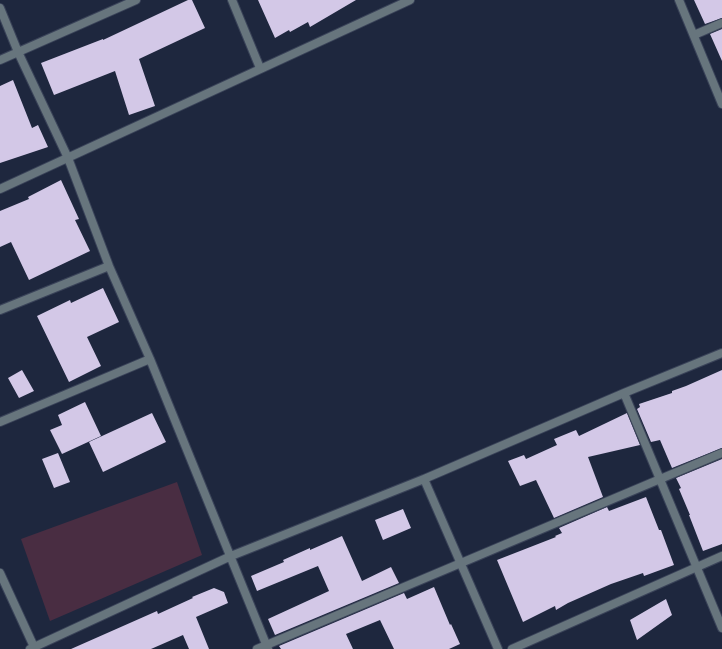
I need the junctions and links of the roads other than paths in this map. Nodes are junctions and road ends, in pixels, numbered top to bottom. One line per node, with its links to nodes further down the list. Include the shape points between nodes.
1 (136, 0): 8 (street)
2 (232, 0): 10 (street)
3 (410, 0): 10 (street)
4 (679, 0): 7 (street)
5 (0, 8): 8 (street)
6 (722, 23): 7 (street)
7 (694, 35): 11 (street)
8 (18, 52): 9 (street); 12 (street)
9 (0, 60)
10 (260, 68): 12 (street)
11 (722, 104)
12 (68, 158): 13 (street); 14 (street)
13 (0, 188)
14 (109, 266): 15 (street); 17 (street)
15 (0, 310)
16 (722, 353): 18 (street)
17 (150, 359): 19 (street); 23 (street)
18 (624, 393): 21 (street); 22 (street)
19 (0, 422)
20 (722, 453): 22 (street)
21 (424, 479): 23 (street); 25 (street)
22 (659, 479): 25 (street); 26 (street)
23 (231, 556): 29 (street); 30 (street)
24 (722, 556): 26 (street)
25 (460, 564): 29 (street); 32 (street)
26 (696, 567): 28 (street); 33 (street)
27 (0, 573): 30 (street)
28 (722, 628)
29 (267, 647): 31 (street)
30 (33, 648)
31 (258, 649)
32 (498, 649)
33 (512, 649)

